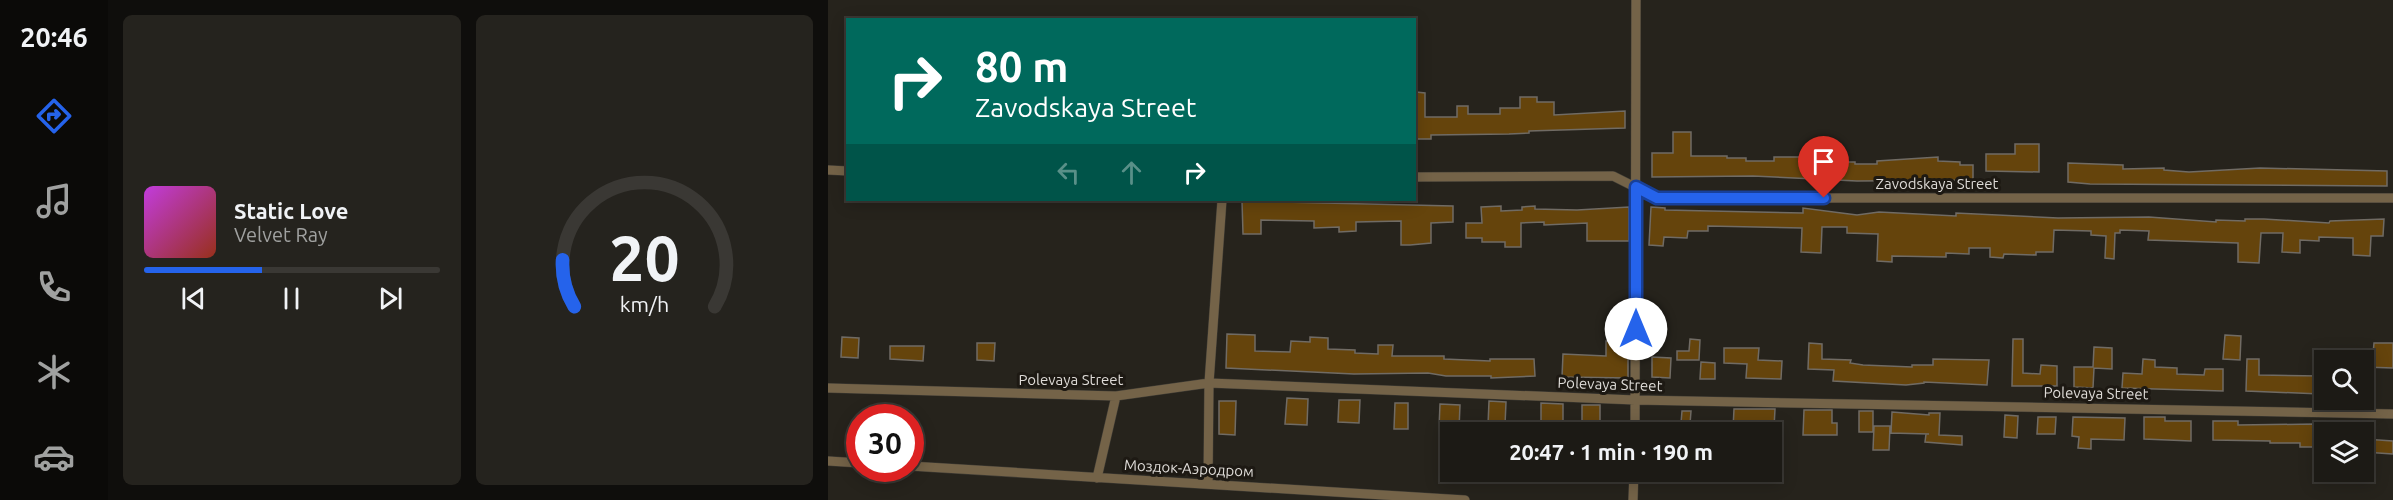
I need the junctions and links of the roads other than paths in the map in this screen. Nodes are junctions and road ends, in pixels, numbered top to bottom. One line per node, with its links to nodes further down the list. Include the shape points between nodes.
1 (1636, 0): 5 (street)
2 (828, 170): 3 (street)
3 (846, 171)
4 (1416, 177): 5 (street, Zavodskaya Street, via 1613,176)
5 (1636, 187): 6 (street, Zavodskaya Street, via 1657,198); 11 (street)
6 (2393, 198)
7 (1222, 201): 8 (street)
8 (1209, 382): 10 (street, Polevaya Street); 11 (street, Polevaya Street); 19 (street)
9 (828, 388): 10 (street, Polevaya Street)
10 (1116, 396): 17 (street)
11 (1635, 400): 12 (street, Polevaya Street); 13 (street)
12 (2393, 414)
13 (1635, 422)
14 (828, 461): 15 (street)
15 (846, 462)
16 (924, 467): 17 (street, Моздок-Аэродром)
17 (1096, 478): 19 (street, Моздок-Аэродром)
18 (1634, 482): 21 (street)
19 (1208, 484): 20 (street, Моздок-Аэродром)
20 (1465, 500)
21 (1633, 500)

